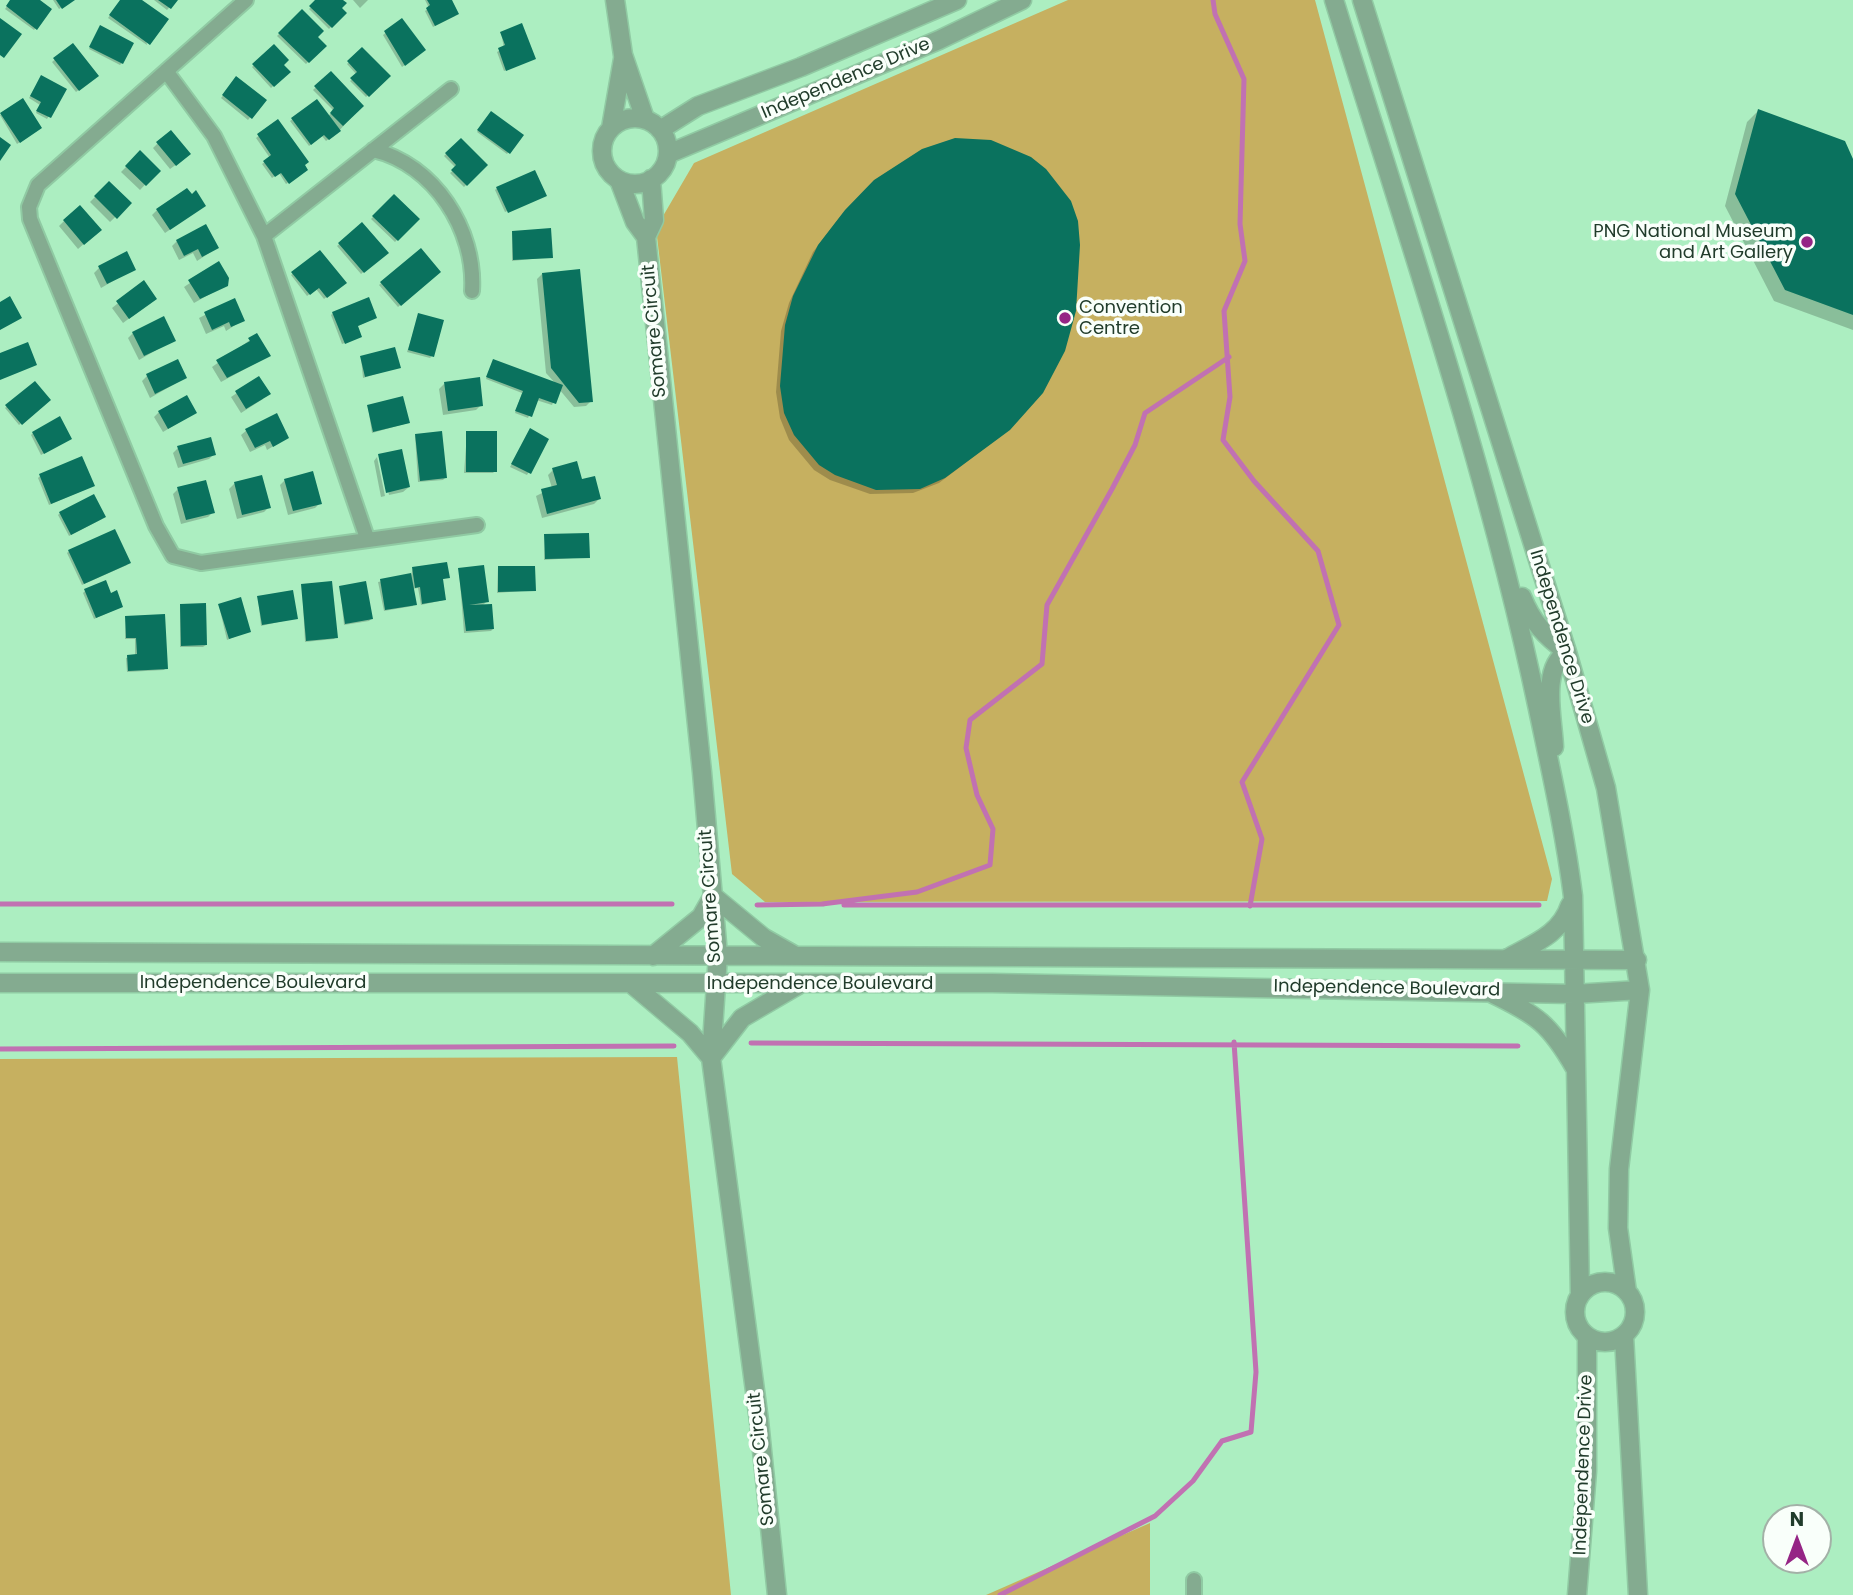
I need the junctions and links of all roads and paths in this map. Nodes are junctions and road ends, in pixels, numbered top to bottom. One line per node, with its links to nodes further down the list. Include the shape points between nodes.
1 (246, 0): 8 (street)
2 (615, 0): 7 (street)
3 (957, 0): 10 (street, Independence Drive)
4 (1022, 0): 13 (street, Independence Drive, via 939,40)
5 (1334, 0): 21 (street, Independence Drive, via 1472,447)
6 (1362, 0): 22 (street, Independence Drive)
7 (624, 55): 10 (street); 11 (street)
8 (166, 71): 16 (street, via 214,136); 20 (street, via 38,185 29,207 30,219 156,526 173,556 201,563)
9 (451, 89): 12 (street)
10 (653, 125): 11 (street, via 627,119); 13 (street)
11 (611, 128): 15 (street, via 603,143 603,160)
12 (373, 150): 16 (street); 18 (street, via 412,165 449,204 474,269)
13 (668, 154): 14 (street)
14 (652, 179): 15 (street, via 635,184); 17 (street, Somare Circuit, via 654,220)
15 (619, 180): 17 (street, Somare Circuit, via 635,222)
16 (264, 236): 20 (street)
17 (646, 237): 24 (street, Somare Circuit)
18 (472, 291)
19 (477, 525): 20 (street)
20 (367, 538)
21 (1504, 566): 22 (street, via 1516,581 1530,617); 23 (street, Independence Drive)
22 (1567, 652): 23 (street, via 1556,659 1552,672); 32 (street, Independence Drive, via 1606,788)
23 (1554, 785): 25 (street, Independence Drive)
24 (713, 896): 27 (street, via 701,917); 28 (street, Somare Circuit); 29 (street, via 764,938)
25 (1573, 896): 30 (street, via 1566,919 1551,934); 31 (street, Independence Drive)
26 (0, 952): 27 (street, Independence Boulevard)
27 (653, 956): 28 (street, Independence Boulevard)
28 (718, 956): 29 (street, Independence Boulevard); 34 (street, Somare Circuit)
29 (797, 956): 30 (street, Independence Boulevard)
30 (1508, 958): 31 (street, Independence Boulevard)
31 (1572, 960): 32 (street, Independence Boulevard); 39 (street, Independence Drive)
32 (1637, 960): 37 (street, Independence Drive)
33 (0, 983): 36 (street, Independence Boulevard)
34 (716, 983): 35 (street, Independence Boulevard); 36 (street, Independence Boulevard); 40 (street, Somare Circuit)
35 (800, 984): 38 (street, Independence Boulevard); 40 (street, via 742,1018)
36 (632, 985): 40 (street, via 690,1033)
37 (1640, 989): 39 (street, Independence Boulevard); 42 (street, Independence Drive, via 1619,1168 1618,1228)
38 (1485, 990): 39 (street, Independence Boulevard); 41 (street, via 1523,1009 1556,1034)
39 (1574, 994): 41 (street, Independence Drive)
40 (711, 1058): 47 (street, Somare Circuit)
41 (1576, 1071): 43 (street, Independence Drive)
42 (1627, 1292): 43 (street, via 1604,1282); 45 (street, Independence Drive, via 1634,1313)
43 (1580, 1294): 44 (street, Independence Drive, via 1575,1317)
44 (1587, 1336): 45 (street, via 1605,1341); 49 (street, Independence Drive, via 1587,1471)
45 (1624, 1336): 50 (street, Independence Drive)
46 (1194, 1580): 48 (street)
47 (777, 1595)
48 (1194, 1595)
49 (1577, 1595)
50 (1638, 1595)

